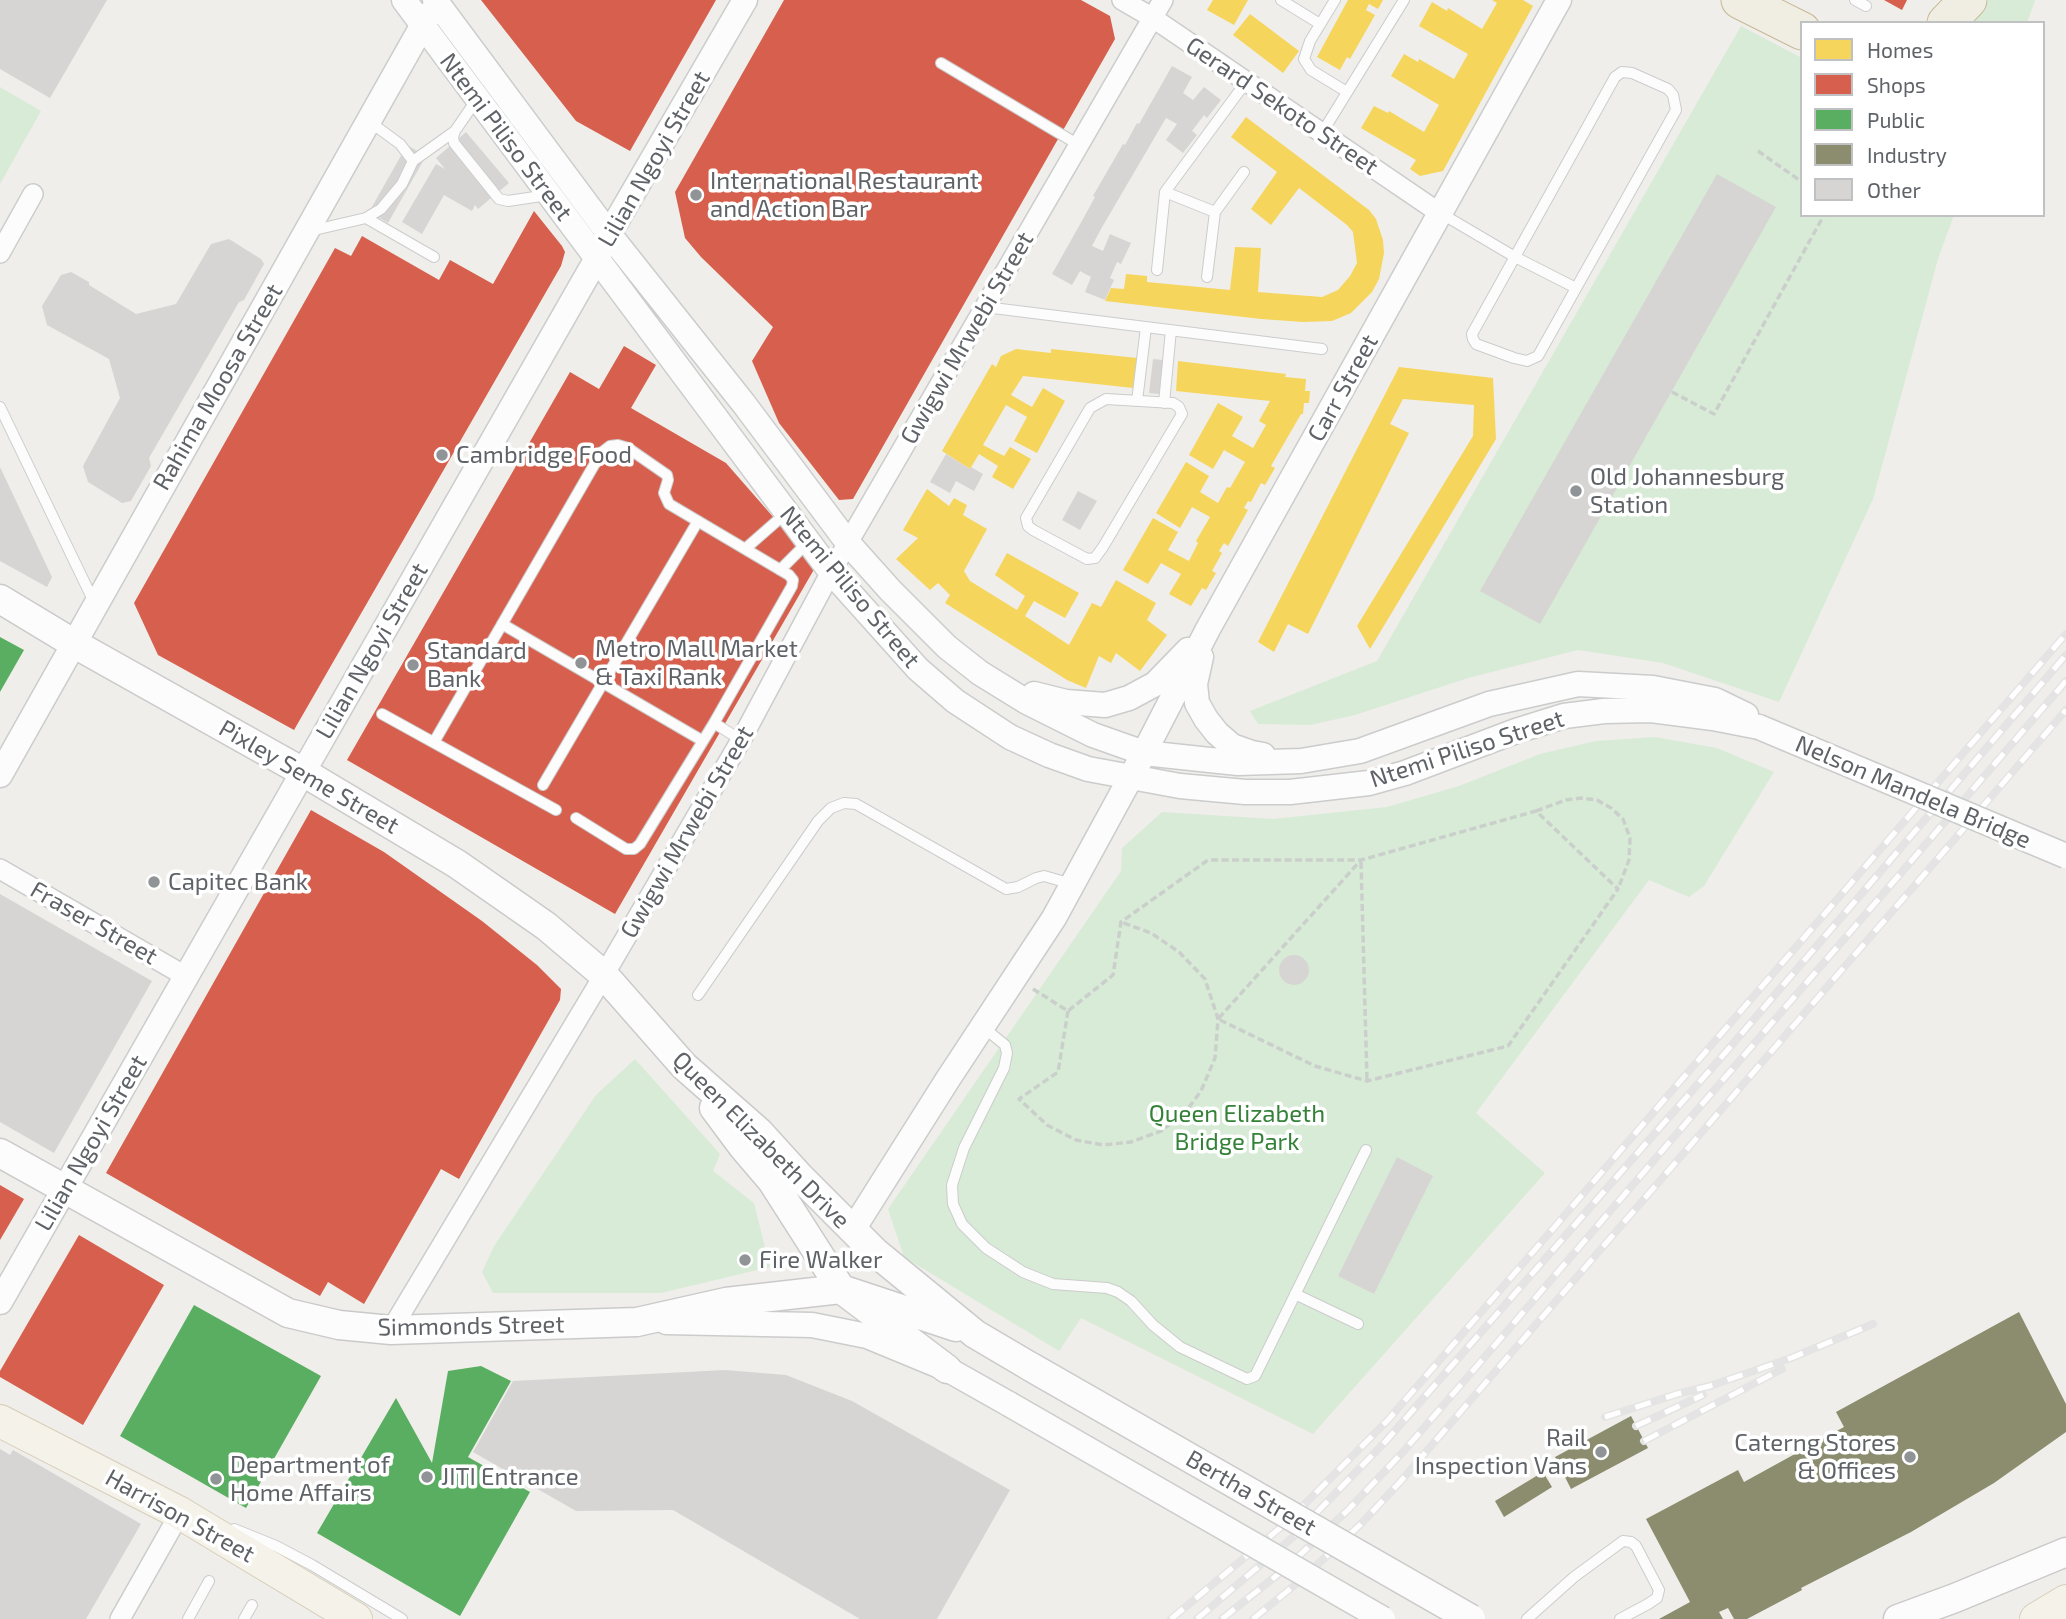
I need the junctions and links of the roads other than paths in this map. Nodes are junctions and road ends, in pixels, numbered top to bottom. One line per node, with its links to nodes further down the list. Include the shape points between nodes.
1 (404, 0): 17 (street, Ntemi Piliso Street)
2 (745, 0): 36 (street, Lilian Ngoyi Street)
3 (1122, 0): 14 (street, Gerard Sekoto Street)
4 (1163, 0): 14 (street, Gwigwi Mrwebi Street)
5 (1281, 0): 16 (lane)
6 (1335, 0): 16 (lane)
7 (1404, 0): 21 (lane)
8 (1559, 0): 33 (street, Carr Street)
9 (1855, 0): 13 (lane)
10 (1968, 0): 15 (highway)
11 (436, 1): 17 (street, Rahima Moosa Street); 36 (street, Ntemi Piliso Street)
12 (1748, 2): 18 (highway)
13 (1866, 6)
14 (1153, 18): 20 (street, Gerard Sekoto Street); 26 (street, Gwigwi Mrwebi Street)
15 (1948, 21)
16 (1321, 24): 21 (lane, via 1304,59 1311,70)
17 (423, 25): 22 (street, Ntemi Piliso Street); 23 (street, Rahima Moosa Street)
18 (1800, 30)
19 (941, 63): 26 (lane)
20 (1246, 82): 25 (street, Gerard Sekoto Street); 29 (lane)
21 (1347, 92): 25 (lane)
22 (477, 98): 24 (lane); 31 (street, Ntemi Piliso Street)
23 (369, 121): 27 (lane, via 400,144); 35 (street, Rahima Moosa Street)
24 (455, 131): 27 (lane); 31 (lane, via 454,144 499,199)
25 (1321, 133): 33 (street, Gerard Sekoto Street)
26 (1079, 145): 44 (street, Gwigwi Mrwebi Street)
27 (413, 161): 34 (lane, via 382,209)
28 (1244, 172): 32 (lane)
29 (1165, 192): 32 (lane); 41 (lane)
30 (33, 194): 37 (street)
31 (549, 195): 40 (street, Ntemi Piliso Street)
32 (1215, 212): 42 (lane)
33 (1441, 214): 39 (lane); 61 (street, Carr Street)
34 (366, 218): 35 (lane); 38 (lane)
35 (307, 232): 59 (street, Rahima Moosa Street)
36 (609, 234): 40 (street, Lilian Ngoyi Street); 54 (street, Ntemi Piliso Street)
37 (0, 253)
38 (434, 257)
39 (1514, 257): 43 (lane); 43 (lane, via 1472,334 1476,344 1527,361 1538,356); 43 (lane, via 1615,77 1632,73 1668,89 1676,110)
40 (596, 260): 51 (street, Ntemi Piliso Street); 73 (street, Lilian Ngoyi Street)
41 (1157, 270)
42 (1207, 277)
43 (1576, 288)
44 (985, 307): 45 (lane); 54 (street, Gwigwi Mrwebi Street)
45 (1146, 327): 46 (lane); 48 (lane)
46 (1171, 330): 47 (lane); 49 (lane)
47 (1322, 349)
48 (1137, 401): 49 (lane); 49 (lane, via 1106,399 1090,408 1026,518 1033,530 1081,558 1095,558 1103,547 1182,414 1173,403)
49 (1164, 403)
50 (0, 407): 59 (lane)
51 (786, 512): 53 (street, Ntemi Piliso Street); 55 (lane)
52 (698, 521): 55 (lane); 60 (lane, via 668,504 665,471 628,448 610,446 601,453); 63 (lane)
53 (808, 542): 56 (lane); 57 (street, Ntemi Piliso Street)
54 (848, 543): 57 (street, Gwigwi Mrwebi Street); 64 (street, Ntemi Piliso Street, via 947,647)
55 (745, 549): 56 (lane)
56 (780, 570): 66 (lane, via 793,580 792,586)
57 (831, 572): 68 (street, Gwigwi Mrwebi Street); 75 (street, Ntemi Piliso Street, via 918,669 955,701 1010,737 1049,755 1088,769)
58 (0, 599): 62 (main road, Pixley Seme Street)
59 (95, 604): 62 (street, Rahima Moosa Street)
60 (502, 624): 63 (lane); 70 (lane)
61 (1208, 629): 64 (street, via 1154,684 1105,705 1066,702); 71 (street, Carr Street); 72 (street, via 1195,684 1197,703 1206,719 1232,746)
62 (73, 643): 73 (main road, Pixley Seme Street); 74 (street, Rahima Moosa Street)
63 (603, 683): 69 (lane); 76 (lane)
64 (1001, 685): 71 (street, Ntemi Piliso Street, via 1093,735)
65 (382, 714): 70 (lane)
66 (714, 723): 68 (lane); 69 (lane)
67 (1758, 726): 72 (street, Ntemi Piliso Street, via 1739,710 1715,700 1653,688 1578,684 1489,704 1360,751); 75 (street, Ntemi Piliso Street, via 1651,710 1564,716 1369,783 1290,792 1180,786); 79 (street, Nelson Mandela Bridge, bridge)
68 (741, 740): 82 (street, Gwigwi Mrwebi Street)
69 (703, 741): 78 (lane, via 634,849 626,849)
70 (434, 742): 77 (lane)
71 (1144, 753): 72 (street, Ntemi Piliso Street, via 1238,763); 75 (street, Carr Street)
72 (1301, 761)
73 (303, 772): 82 (main road, Pixley Seme Street, via 478,877); 83 (street, Lilian Ngoyi Street)
74 (0, 775)
75 (1130, 776): 81 (street, Carr Street)
76 (543, 785)
77 (556, 810)
78 (576, 818)
79 (2066, 856)
80 (0, 869): 83 (street, Fraser Street)
81 (1072, 884): 84 (lane, via 1044,876 1006,889 856,804 844,803 818,821); 85 (street, Carr Street)
82 (604, 975): 86 (main road, Queen Elizabeth Drive); 96 (street, Gwigwi Mrwebi Street)
83 (187, 977): 89 (street, Lilian Ngoyi Street)
84 (698, 995)
85 (982, 1027): 90 (street, Carr Street); 92 (lane, via 1005,1045 1007,1053 952,1185 953,1204 962,1224 986,1248 1023,1272 1053,1284 1118,1292 1180,1347 1247,1379 1255,1376)
86 (684, 1066): 90 (main road, Queen Elizabeth Drive, via 759,1132); 91 (main road, via 772,1181)
87 (1366, 1150): 92 (lane)
88 (0, 1153): 89 (main road, Simmonds Street)
89 (64, 1190): 93 (street, Lilian Ngoyi Street); 96 (main road, Simmonds Street, via 288,1313 339,1325)
90 (852, 1231): 97 (main road, Queen Elizabeth Drive)
91 (841, 1289): 94 (main road, Simmonds Street, via 726,1302); 97 (main road, Simmonds Street); 99 (main road)
92 (1295, 1294): 95 (lane)
93 (0, 1303)
94 (637, 1322): 96 (main road, Simmonds Street); 99 (street, via 828,1327 867,1336)
95 (1358, 1324)
96 (391, 1330)
97 (975, 1334): 98 (main road, Queen Elizabeth Drive)
98 (1031, 1367): 111 (main road, Bertha Street, bridge)
99 (947, 1369): 110 (street, bridge)
100 (0, 1420): 101 (main road, Harrison Street)
101 (180, 1513): 105 (street); 108 (main road, Harrison Street); 109 (lane, via 276,1546)
102 (2066, 1552): 114 (main road)
103 (209, 1581): 106 (lane)
104 (252, 1605): 107 (lane)
105 (120, 1619)
106 (188, 1619)
107 (244, 1619)
108 (356, 1619)
109 (402, 1619)
110 (1383, 1619)
111 (1471, 1619)
112 (1527, 1619): 113 (lane, via 1623,1541 1636,1546 1659,1590 1648,1605)
113 (1619, 1619)
114 (1898, 1619)

